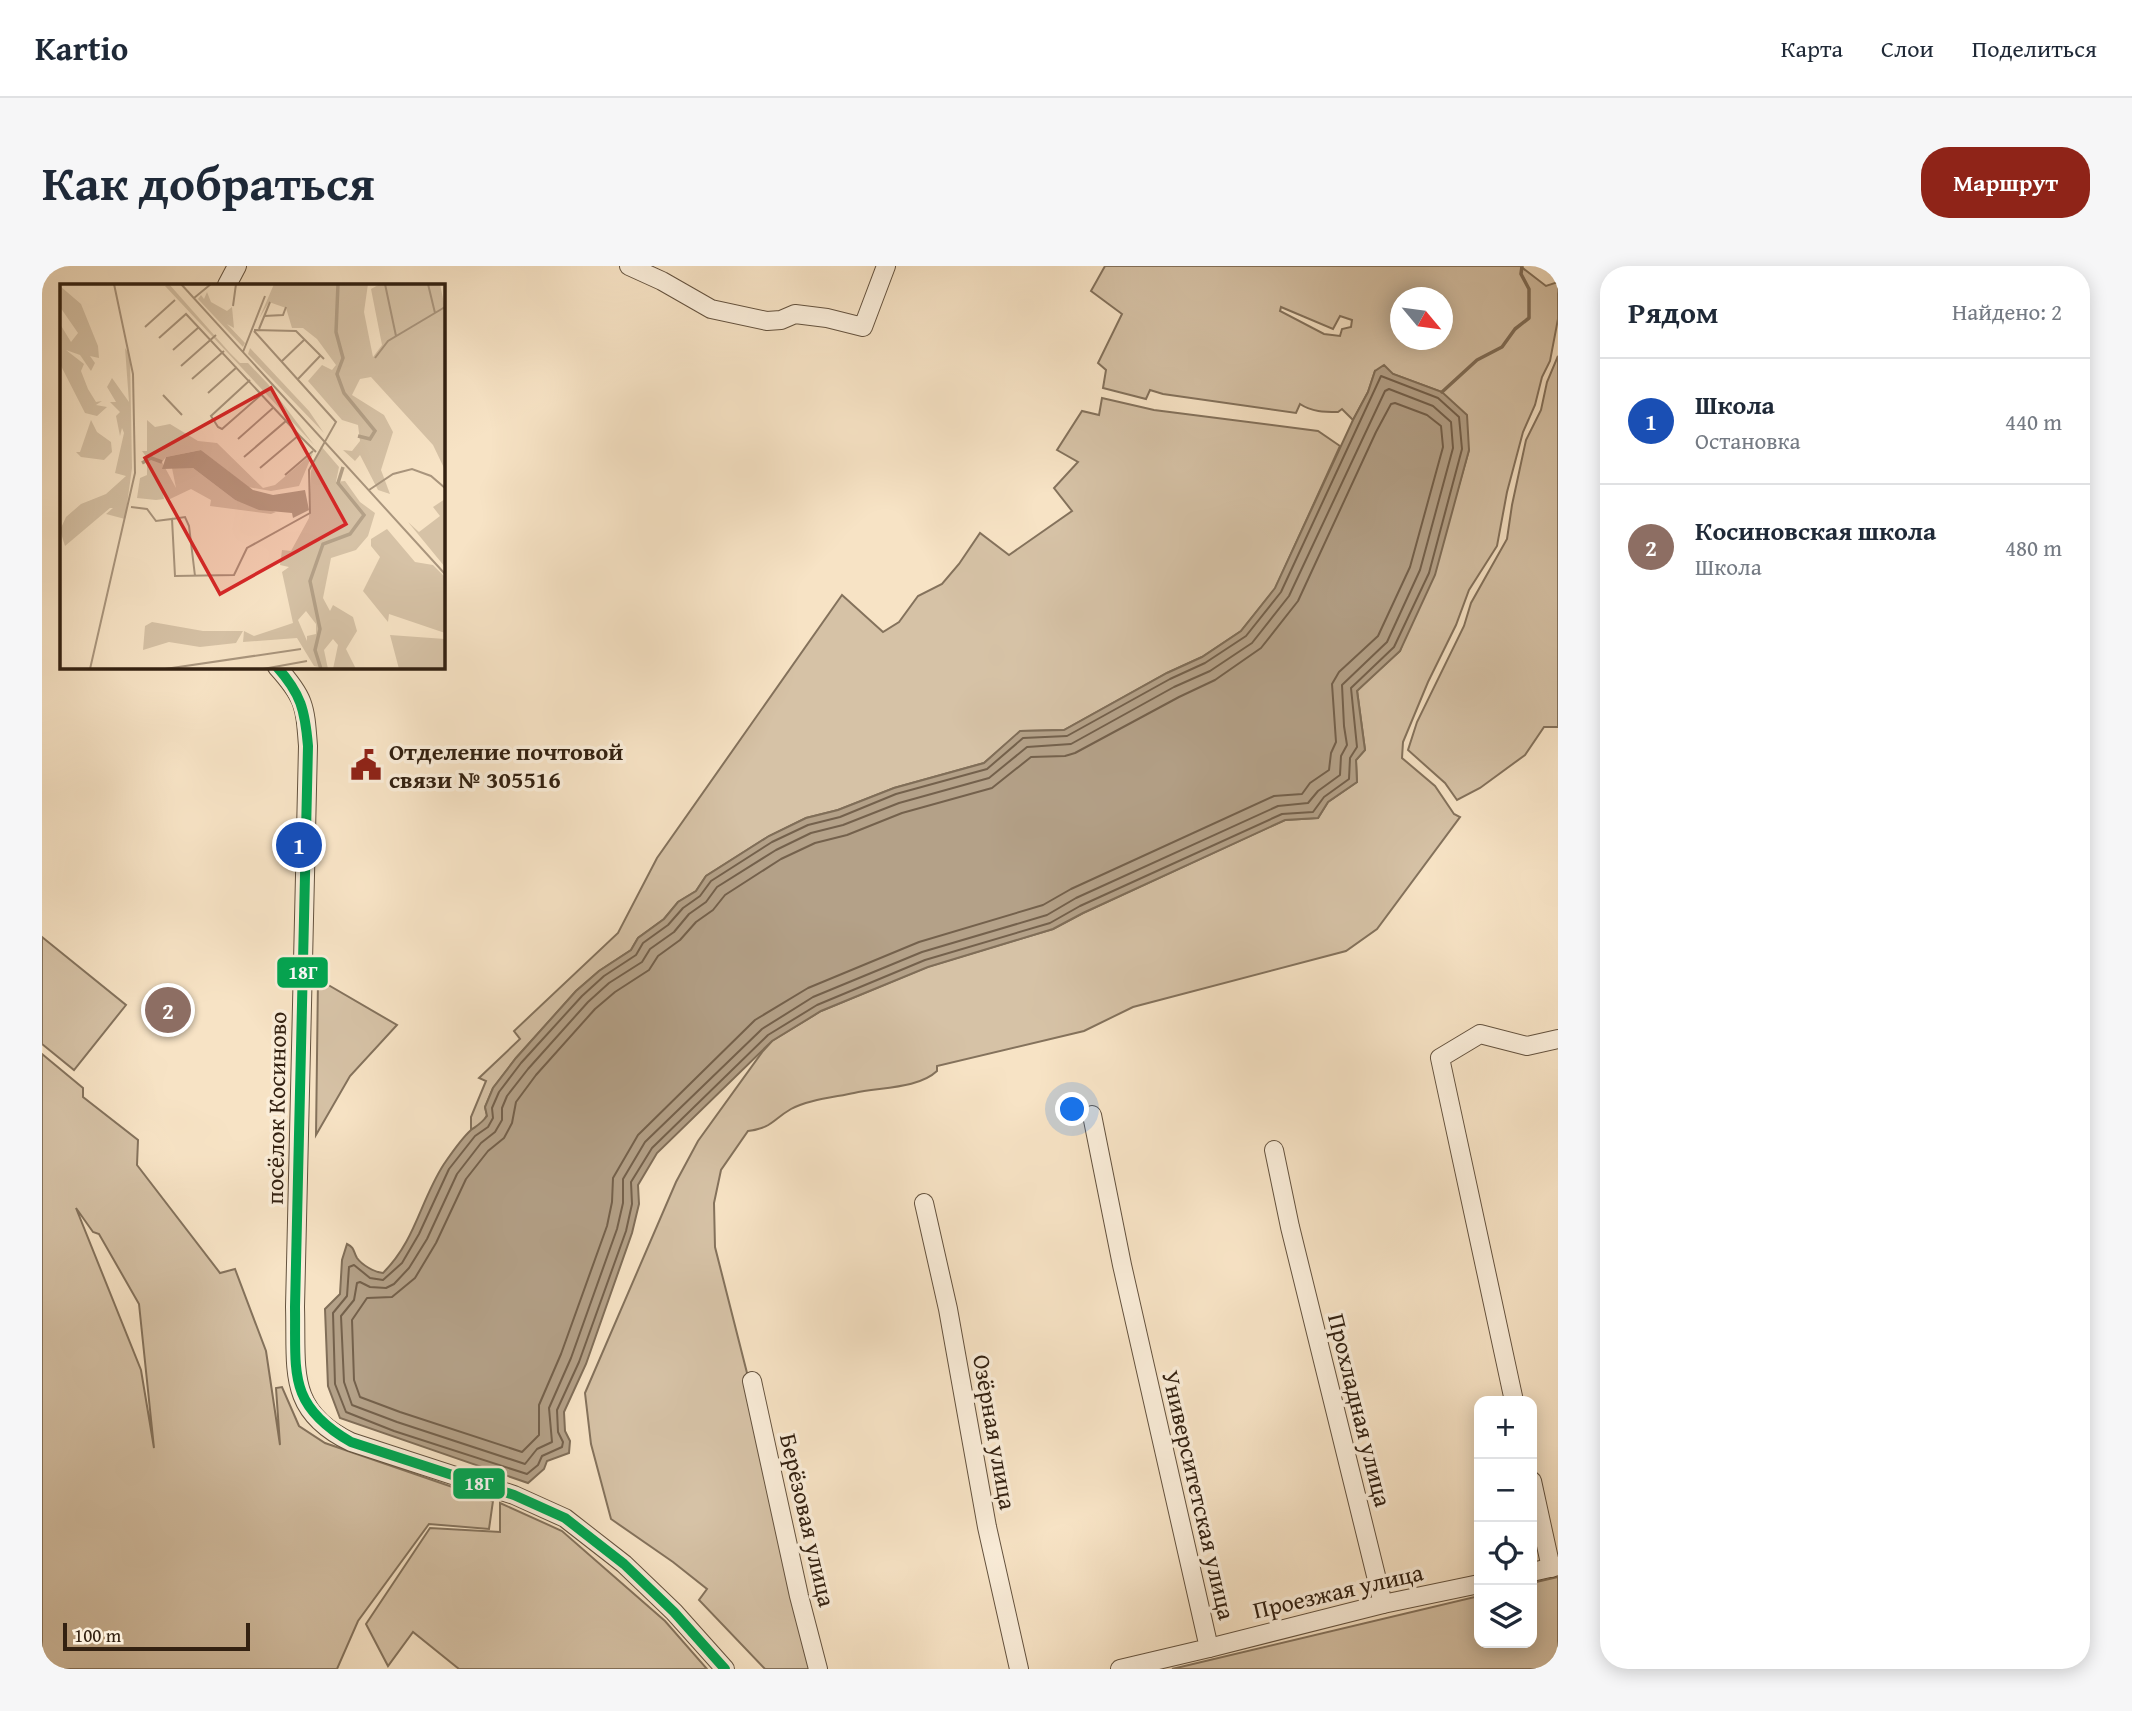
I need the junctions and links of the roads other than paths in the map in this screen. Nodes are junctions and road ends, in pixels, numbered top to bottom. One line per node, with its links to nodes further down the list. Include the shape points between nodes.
1 (237, 266): 4 (street)
2 (629, 266): 3 (street, via 711,309 766,321 795,314 863,327)
3 (886, 266)
4 (228, 284)
5 (278, 668): 18 (street, посёлок Косиново, via 296,688 305,711 308,747 297,1386 310,1412 329,1432 514,1495 565,1518 624,1564)
6 (1558, 1039): 11 (street, via 1527,1046 1480,1034 1440,1058)
7 (1092, 1115): 17 (street, Университетская улица)
8 (1274, 1150): 16 (street, Прохладная улица)
9 (924, 1203): 20 (street, Озёрная улица)
10 (752, 1381): 19 (street, Берёзовая улица)
11 (1513, 1396)
12 (1537, 1500): 13 (street)
13 (1555, 1567): 14 (street)
14 (1537, 1571)
15 (1474, 1585): 16 (street, Проезжая улица)
16 (1383, 1604): 17 (street, Проезжая улица)
17 (1209, 1648): 21 (street, Университетская улица)
18 (724, 1669)
19 (818, 1669)
20 (1019, 1669)
21 (1120, 1669)

